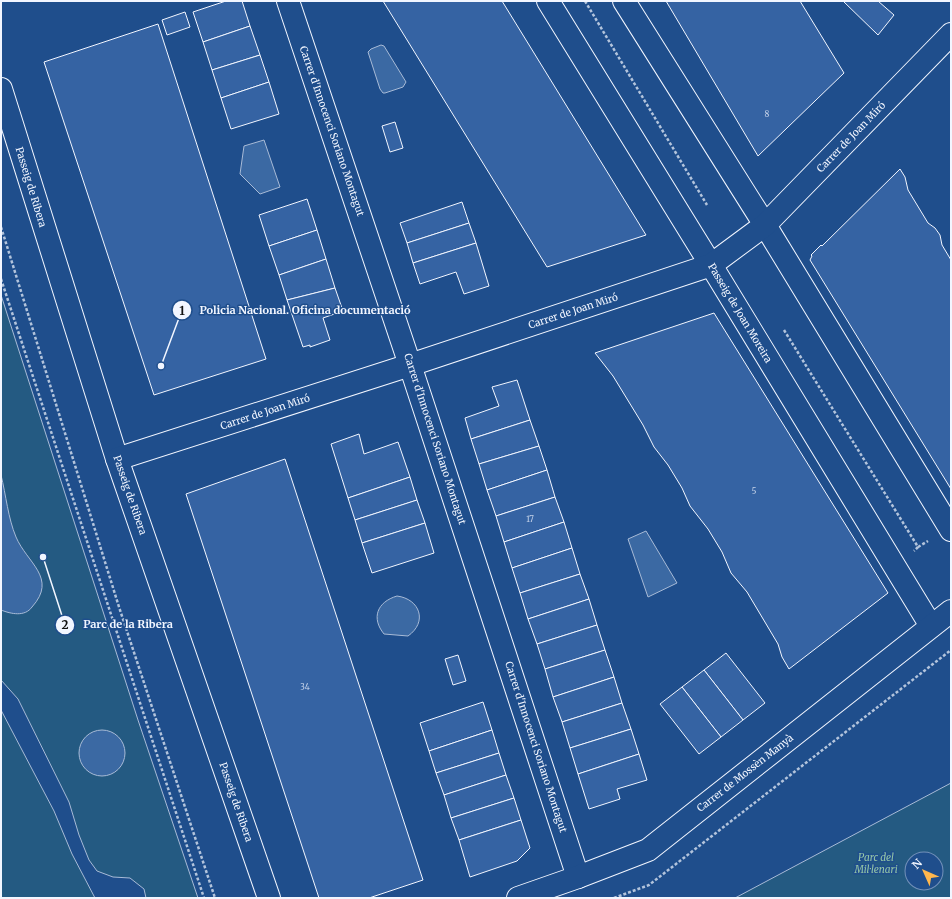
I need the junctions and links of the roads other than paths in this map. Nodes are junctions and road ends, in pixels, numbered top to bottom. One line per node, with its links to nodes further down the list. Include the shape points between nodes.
1 (288, 1): 8 (street, Carrer d'Innocenci Soriano Montagut)
2 (548, 1): 7 (street, Passeig de Joan Moreira)
3 (624, 1): 6 (street)
4 (951, 34): 6 (street, Carrer de Joan Miró)
5 (1, 89): 9 (street, Passeig de Ribera)
6 (765, 225): 7 (street, Carrer de Joan Miró); 10 (street)
7 (711, 265): 8 (street, Carrer de Joan Miró); 12 (street, Passeig de Joan Moreira)
8 (410, 365): 9 (street, Carrer de Joan Miró); 13 (street, Carrer d'Innocenci Soriano Montagut)
9 (117, 459): 14 (street, Passeig de Ribera)
10 (951, 530)
11 (951, 612): 12 (street, Carrer de Mossèn Manyà)
12 (931, 626): 13 (street, Carrer de Mossèn Manyà, via 648,850)
13 (578, 877): 15 (street, Carrer de Mossèn Manyà)
14 (269, 898)
15 (518, 898)

